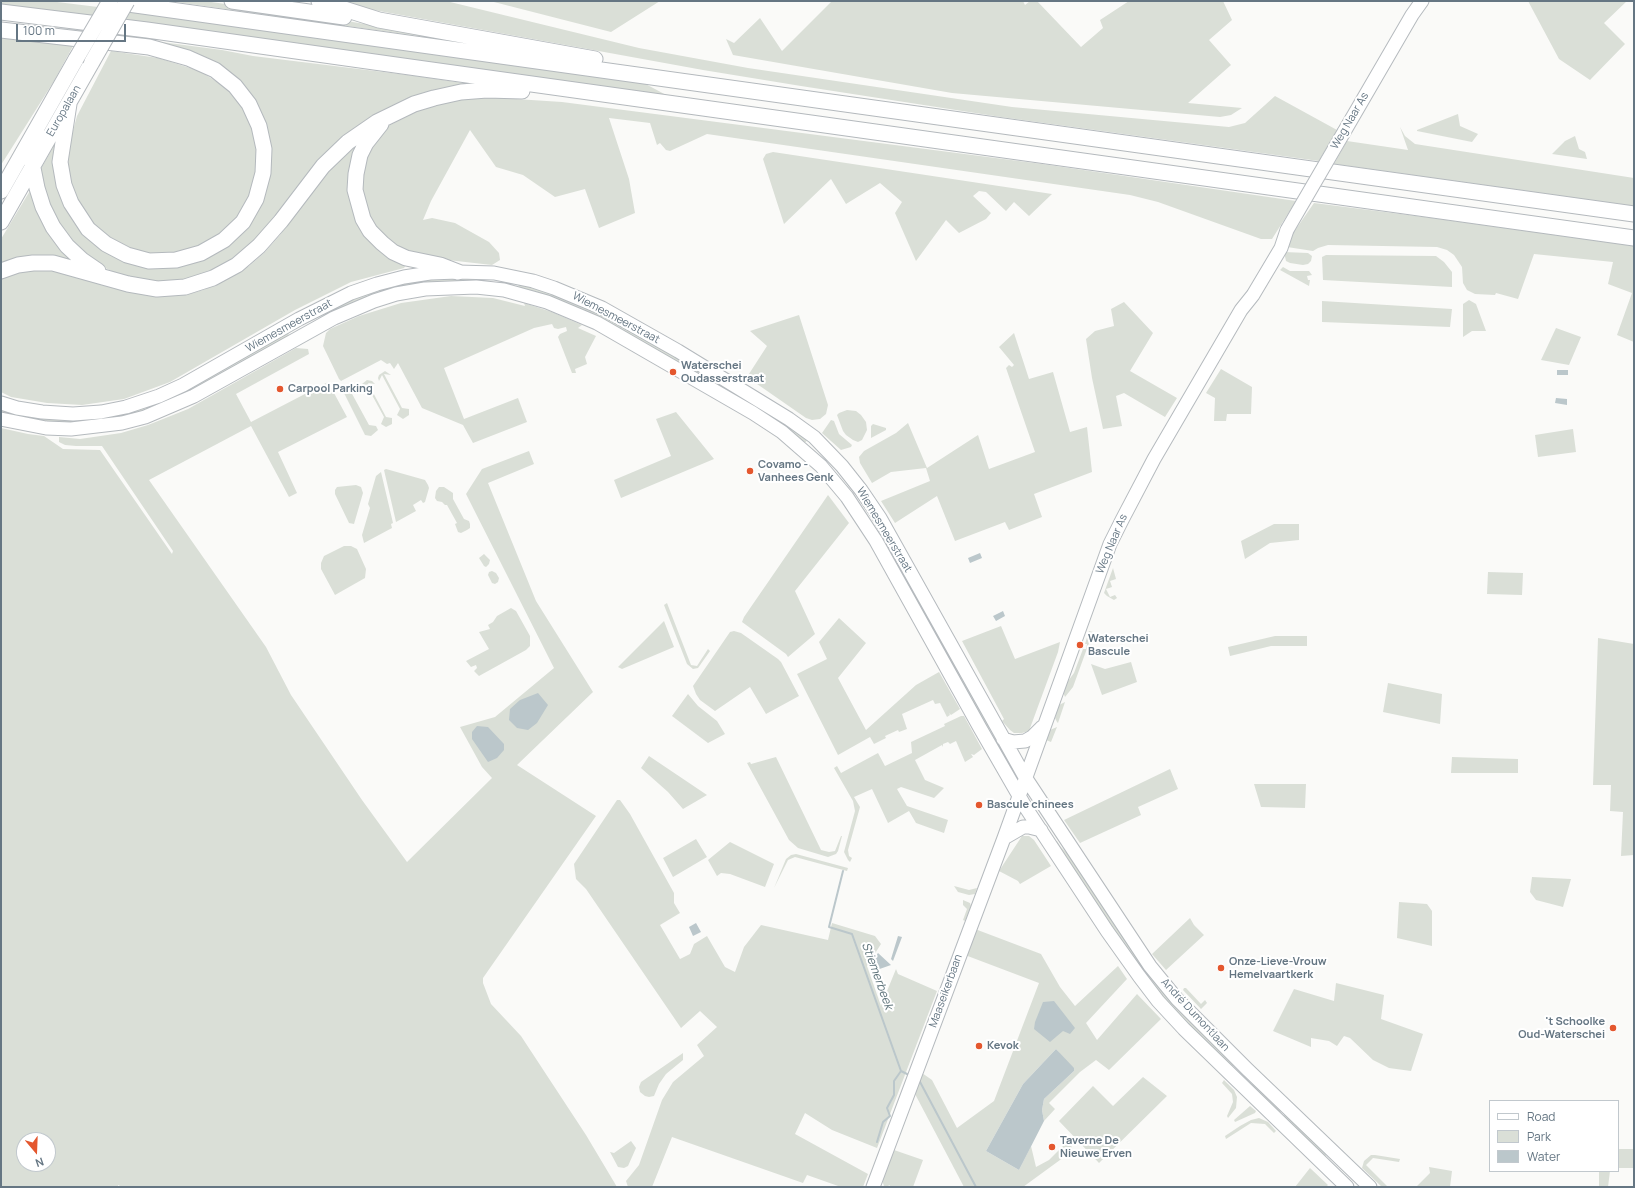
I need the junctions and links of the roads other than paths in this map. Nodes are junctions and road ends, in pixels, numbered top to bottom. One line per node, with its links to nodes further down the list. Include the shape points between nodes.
1 (102, 1): 11 (highway)
2 (110, 1): 15 (highway, Europalaan, bridge)
3 (128, 1): 13 (highway, Europalaan, bridge)
4 (232, 1): 9 (highway)
5 (319, 1): 9 (highway)
6 (1422, 1): 7 (main road, Weg Naar As)
7 (1415, 6): 26 (main road, Weg Naar As, bridge, via 1287,230 1275,245 1248,291 1241,310 1154,459 1122,520 1110,544)
8 (1, 12): 12 (highway)
9 (379, 20): 11 (highway, via 614,62)
10 (1, 30): 13 (highway, via 149,47 188,58 215,70 235,86 249,104 259,126 264,149 263,173 258,193 243,222 224,240 201,253 176,260 149,261 127,255 106,244 88,229 70,203 64,185 60,162)
11 (633, 74): 18 (highway)
12 (589, 92): 14 (highway, via 461,92 414,104); 20 (highway)
13 (69, 104): 16 (highway, Europalaan)
14 (387, 117): 22 (highway, via 366,143 360,155 355,190 363,219 370,231 393,252); 23 (highway, via 360,132 335,154 311,180 260,246 224,273 185,287 170,289 144,287)
15 (37, 128): 16 (highway, via 31,153); 17 (highway, Europalaan)
16 (32, 166): 19 (highway, Europalaan); 23 (highway, via 43,206 53,227 67,246)
17 (1, 190)
18 (1634, 214)
19 (1, 222)
20 (1634, 238)
21 (1, 271): 23 (highway, via 18,265 53,263)
22 (458, 272): 24 (main road, Wiemesmeerstraat, via 404,277 351,293 299,318 183,385 126,406 101,412 72,414 17,408); 27 (main road, Wiemesmeerstraat, via 525,279 583,299 762,400 814,437 842,466 880,518)
23 (108, 279)
24 (1, 402)
25 (1, 419): 29 (main road, Wiemesmeerstraat, via 46,428 72,429 122,423 145,417 194,396 334,318 396,294 425,289 476,287 504,290 547,302 597,323 753,413 782,432 822,466 847,497 876,541)
26 (1045, 724): 27 (main road, via 1025,741 1013,742); 28 (main road, Weg Naar As)
27 (1003, 739): 28 (main road, Wiemesmeerstraat)
28 (1025, 777): 29 (main road, Weg Naar As); 34 (main road, André Dumontlaan, via 1146,960 1177,999)
29 (1019, 795): 30 (main road, André Dumontlaan); 31 (main road, Maaseikerbaan)
30 (1041, 830): 31 (main road, via 1024,827); 33 (main road, André Dumontlaan, via 1107,931 1158,1001)
31 (1004, 838): 32 (main road, Maaseikerbaan)
32 (873, 1187)
33 (1347, 1187)
34 (1370, 1187)

